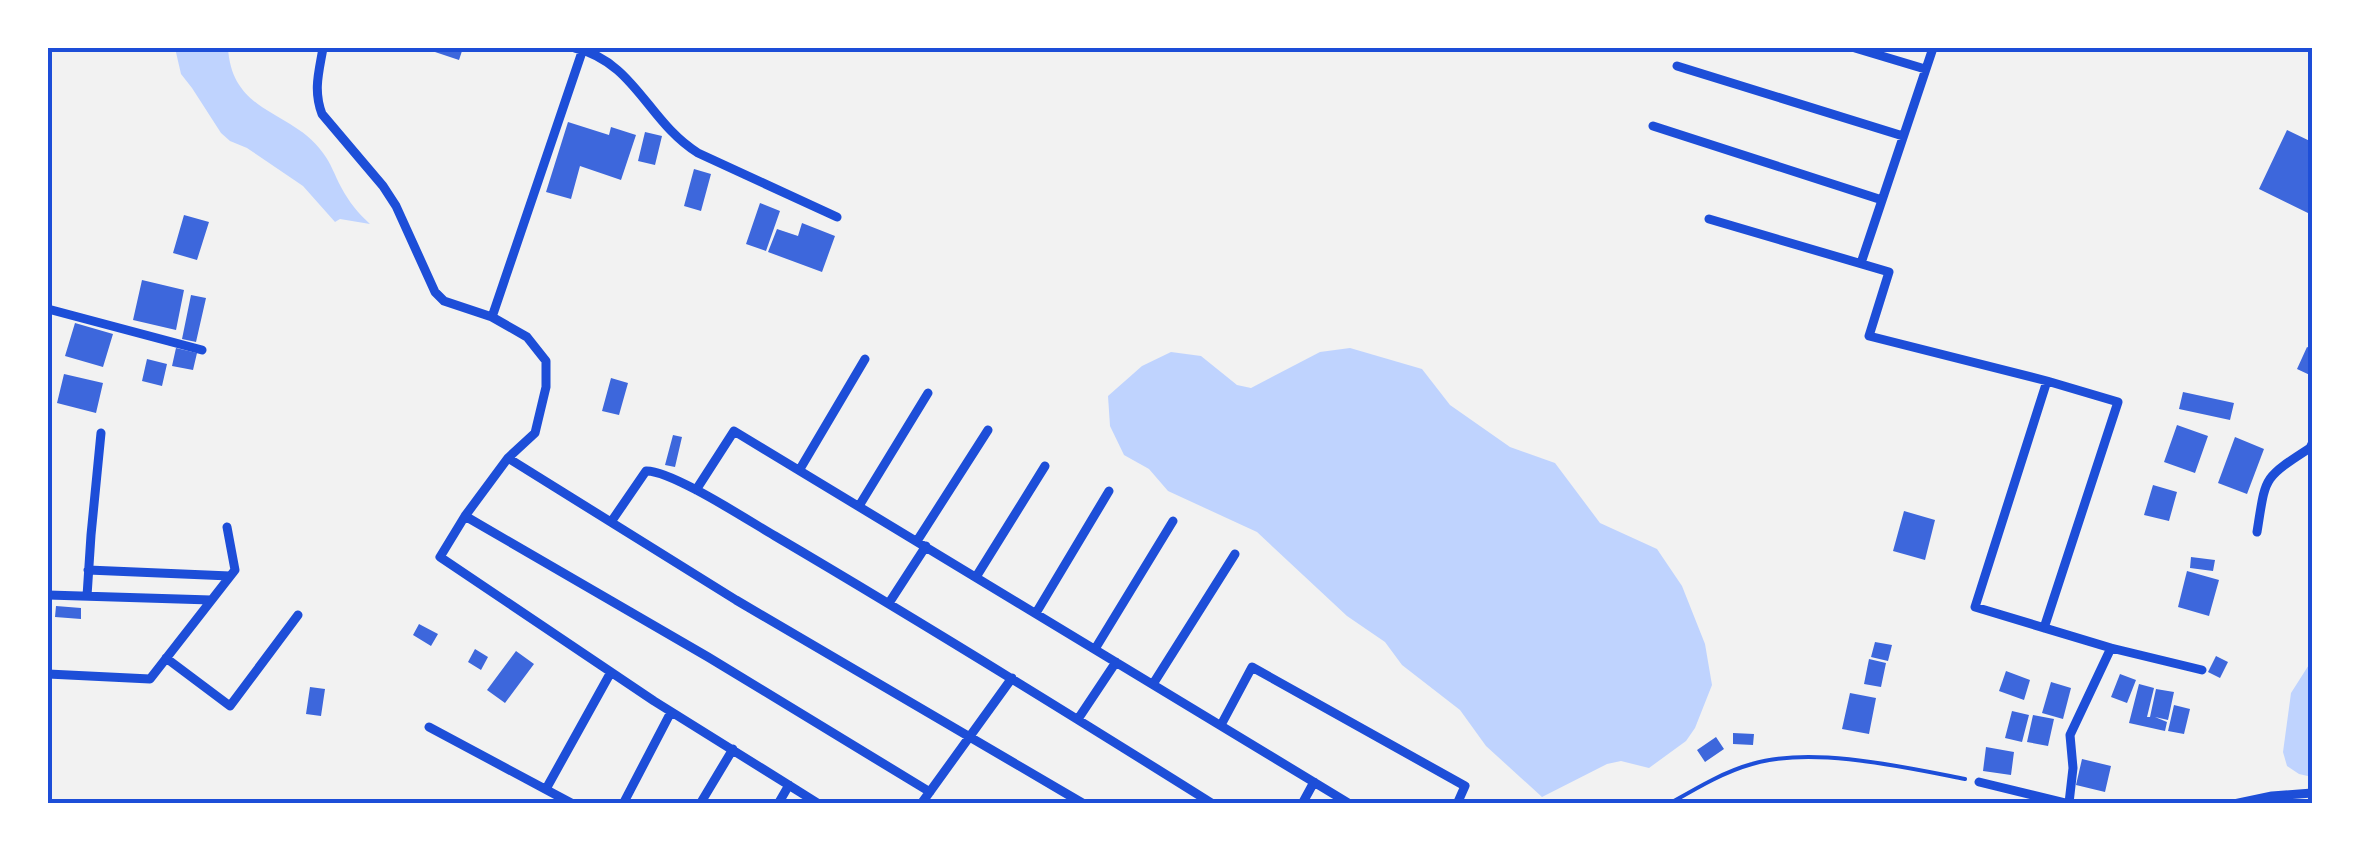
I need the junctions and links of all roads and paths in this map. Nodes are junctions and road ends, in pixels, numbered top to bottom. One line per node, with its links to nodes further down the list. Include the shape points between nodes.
1 (323, 48): 14 (street, via 316,83 322,114 396,206 435,292)
2 (579, 48): 10 (street, via 619,68 680,142); 14 (street)
3 (1855, 48): 6 (street)
4 (1932, 48): 6 (street)
5 (1677, 66): 8 (street)
6 (1926, 68): 8 (street)
7 (1653, 126): 9 (street)
8 (1903, 136): 9 (street)
9 (1882, 200): 12 (street)
10 (838, 217)
11 (1709, 218): 12 (street)
12 (1860, 264): 17 (street, via 1889,272 1870,336)
13 (48, 309): 15 (street)
14 (492, 318): 22 (street, via 527,338 546,360 548,374 535,432)
15 (202, 350)
16 (865, 359): 24 (street)
17 (2047, 381): 44 (street, via 1975,606); 44 (street, via 2118,402)
18 (928, 393): 27 (street)
19 (988, 430): 33 (street)
20 (101, 434): 35 (street)
21 (2312, 444): 32 (street, via 2268,479)
22 (508, 458): 28 (street); 30 (street)
23 (1045, 466): 37 (street)
24 (800, 470): 25 (street, via 734,431); 27 (street)
25 (696, 490): 30 (street, via 646,471); 41 (street)
26 (1109, 492): 42 (street)
27 (859, 506): 33 (street)
28 (465, 516): 50 (street, via 440,557); 64 (street)
29 (1173, 520): 46 (street)
30 (611, 522): 58 (street)
31 (227, 527): 36 (street, via 235,570)
32 (2257, 532)
33 (922, 544): 37 (street); 41 (street)
34 (1235, 554): 53 (street)
35 (88, 570): 36 (street); 39 (street)
36 (230, 576): 40 (street)
37 (976, 576): 42 (street)
38 (48, 595): 39 (street)
39 (87, 596): 40 (street)
40 (211, 600): 47 (street)
41 (888, 603): 52 (street)
42 (1036, 613): 46 (street)
43 (298, 615): 47 (street, via 230,706)
44 (2044, 628): 45 (street)
45 (2111, 648): 49 (street); 79 (street, via 2071,731)
46 (1095, 649): 48 (street)
47 (166, 658): 51 (street, via 150,679)
48 (1116, 662): 53 (street); 55 (street)
49 (2202, 670)
50 (611, 672): 54 (street); 63 (street)
51 (48, 674)
52 (1012, 678): 55 (street); 58 (street)
53 (1153, 684): 56 (street)
54 (671, 712): 59 (street); 68 (street)
55 (1078, 719): 66 (street)
56 (1220, 725): 60 (street); 77 (street, via 1252,667 1464,786)
57 (429, 727): 63 (street)
58 (970, 736): 64 (street); 73 (street)
59 (733, 750): 62 (street); 69 (street)
60 (1314, 782): 75 (street); 76 (street)
61 (1980, 782): 78 (path, via 1882,763 1769,760); 79 (street)
62 (789, 785): 70 (street); 71 (street)
63 (546, 789): 67 (street)
64 (930, 792): 72 (street)
65 (2312, 793): 80 (street)
66 (1200, 800): 74 (street)
67 (573, 804)
68 (623, 804)
69 (700, 804)
70 (778, 804)
71 (820, 804)
72 (922, 804)
73 (1084, 804)
74 (1213, 804)
75 (1302, 804)
76 (1350, 804)
77 (1457, 804)
78 (1669, 804)
79 (2069, 804)
80 (2234, 804)

